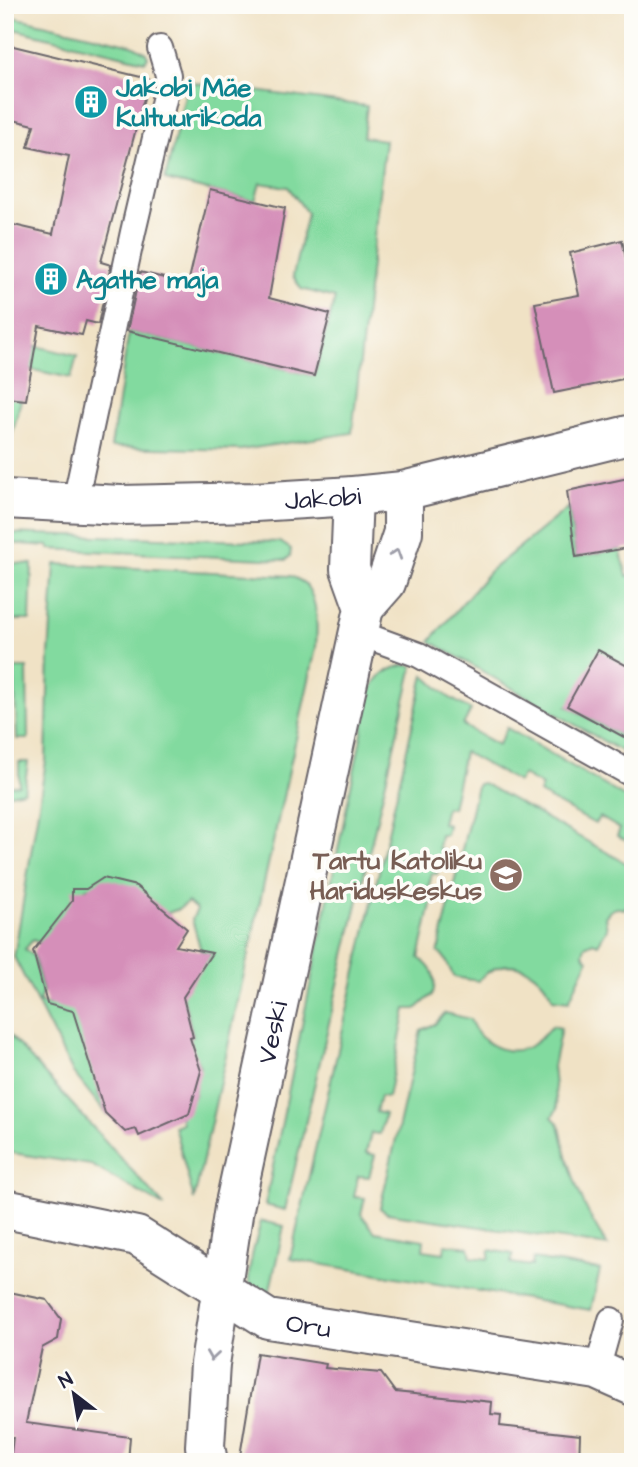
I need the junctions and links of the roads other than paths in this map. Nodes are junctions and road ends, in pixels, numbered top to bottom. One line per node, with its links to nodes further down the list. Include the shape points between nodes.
1 (160, 48): 6 (lane, via 167,87)
2 (633, 434): 3 (street, Jakobi)
3 (403, 491): 4 (street, Jakobi); 7 (street, Veski, one-way to 3, via 386,583 403,532)
4 (353, 496): 6 (street, Jakobi, via 121,505); 7 (street, via 350,569)
5 (5, 499): 6 (street, Jakobi)
6 (75, 502)
7 (361, 620): 8 (lane); 10 (street, Veski, via 234,1208)
8 (633, 775)
9 (5, 1209): 10 (street, Oru, via 137,1236)
10 (222, 1289): 12 (street, Oru, via 268,1319); 14 (street, Veski, one-way to 14, via 210,1364)
11 (611, 1320): 12 (lane)
12 (597, 1370): 13 (street, Oru)
13 (633, 1386)
14 (208, 1462)

